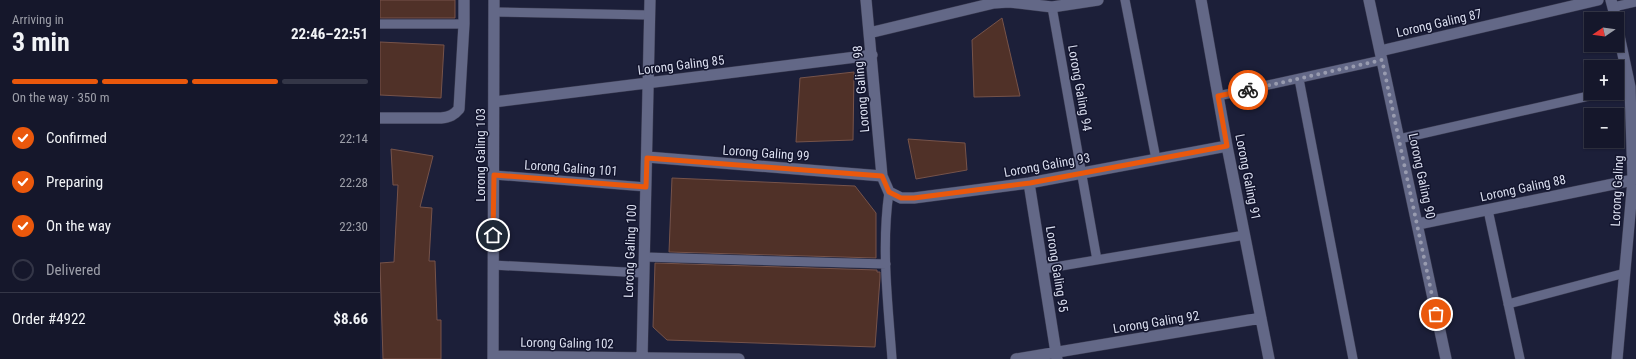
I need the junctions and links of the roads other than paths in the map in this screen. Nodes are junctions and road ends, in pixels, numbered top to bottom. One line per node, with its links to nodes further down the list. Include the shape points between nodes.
1 (464, 0): 17 (street)
2 (494, 0): 14 (street, Lorong Galing 103)
3 (650, 0): 15 (street, Lorong Galing 100)
4 (866, 0): 18 (street, Lorong Galing 98)
5 (1098, 0): 13 (street)
6 (1125, 0): 32 (lane)
7 (1201, 0): 25 (street, Lorong Galing 91)
8 (1369, 0): 21 (street, Lorong Galing 90)
9 (1598, 0): 21 (street, Lorong Galing 87)
10 (1009, 1): 13 (street); 18 (street, via 975,6)
11 (1636, 2): 12 (lane)
12 (1612, 4)
13 (1052, 7): 33 (lane, Lorong Galing 94)
14 (494, 12): 15 (lane); 27 (street, Lorong Galing 103)
15 (649, 15): 23 (street, Lorong Galing 100)
16 (380, 24): 17 (lane)
17 (464, 24): 28 (street, via 460,103 455,114 441,118)
18 (870, 33): 20 (street, Lorong Galing 98)
19 (1624, 52): 24 (street, Lorong Galing)
20 (872, 55): 23 (street, Lorong Galing 85); 35 (street, Lorong Galing 98)
21 (1381, 56): 22 (lane); 29 (street, Lorong Galing 90)
22 (1299, 79): 25 (lane); 59 (lane)
23 (647, 83): 27 (street, Lorong Galing 85); 31 (street, Lorong Galing 100)
24 (1633, 86): 36 (street, Lorong Galing)
25 (1218, 96): 30 (street, Lorong Galing 91)
26 (1584, 97): 29 (lane)
27 (494, 102): 34 (street, Lorong Galing 103)
28 (380, 118)
29 (1399, 139): 41 (street, Lorong Galing 90)
30 (1227, 146): 32 (street, Lorong Galing 93); 42 (street, Lorong Galing 91)
31 (647, 158): 35 (street, Lorong Galing 99); 38 (street, Lorong Galing 100)
32 (1156, 159): 33 (street, Lorong Galing 93)
33 (1083, 173): 37 (street, Lorong Galing 93); 44 (lane, Lorong Galing 94)
34 (494, 175): 38 (lane, Lorong Galing 101); 46 (street, Lorong Galing 103)
35 (882, 176): 39 (street)
36 (1633, 180): 40 (street, Lorong Galing 88); 49 (street, Lorong Galing)
37 (1030, 183): 39 (street, Lorong Galing 93, via 914,198 901,198); 47 (street, Lorong Galing 95)
38 (646, 187): 43 (street, Lorong Galing 100)
39 (889, 192): 45 (lane, via 885,229)
40 (1488, 210): 41 (street, Lorong Galing 88); 50 (lane)
41 (1418, 224): 60 (street, Lorong Galing 90)
42 (1245, 235): 44 (lane); 51 (street, Lorong Galing 91)
43 (644, 257): 45 (lane); 48 (street, Lorong Galing 100)
44 (1097, 260): 47 (lane)
45 (886, 264): 56 (lane)
46 (493, 265): 48 (lane); 53 (street, Lorong Galing 103)
47 (1043, 269): 52 (street, Lorong Galing 95)
48 (644, 273): 54 (street, Lorong Galing 100)
49 (1625, 273): 50 (lane); 62 (street, Lorong Galing)
50 (1508, 304): 61 (lane)
51 (1261, 318): 52 (street, Lorong Galing 92); 58 (street, Lorong Galing 91)
52 (1056, 356): 57 (street, Lorong Galing 92)
53 (493, 358): 54 (street, Lorong Galing 102)
54 (642, 359): 55 (street, Lorong Galing 102)
55 (739, 359)
56 (892, 359)
57 (1016, 359)
58 (1269, 359)
59 (1353, 359)
60 (1446, 359)
61 (1520, 359)
62 (1617, 359)

